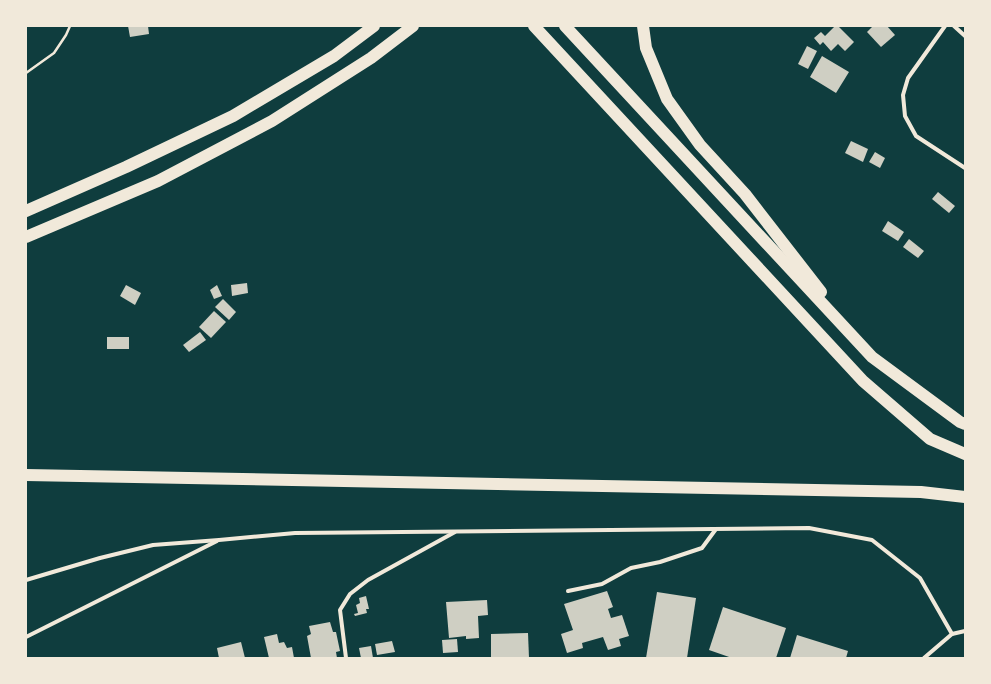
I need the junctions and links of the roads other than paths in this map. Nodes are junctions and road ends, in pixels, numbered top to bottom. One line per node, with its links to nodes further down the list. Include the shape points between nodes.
1 (374, 26): 10 (highway, via 334,56 233,116 126,168)
2 (413, 26): 11 (highway, via 371,58 272,121 158,181)
3 (534, 26): 14 (highway, via 863,380 930,439)
4 (565, 26): 12 (highway)
5 (643, 26): 12 (highway, via 646,48 667,99 700,145 745,194)
6 (945, 26): 9 (street, via 908,78 903,95 905,116 916,136)
7 (954, 26): 8 (street)
8 (965, 36)
9 (965, 168)
10 (26, 211)
11 (26, 237)
12 (872, 357): 13 (highway)
13 (965, 424)
14 (965, 454)
15 (26, 475): 16 (highway, via 921,492)
16 (965, 497)
17 (716, 529): 18 (street); 21 (street, via 702,548 660,562 631,568 602,584); 23 (street, via 809,528 872,540 920,578)
18 (455, 531): 19 (street, via 295,533); 25 (street, via 368,580 350,594 340,610)
19 (219, 540): 20 (street, via 153,545); 24 (street)
20 (26, 580)
21 (568, 591)
22 (965, 631): 23 (street)
23 (952, 634): 26 (street)
24 (26, 637)
25 (346, 658)
26 (924, 658)

